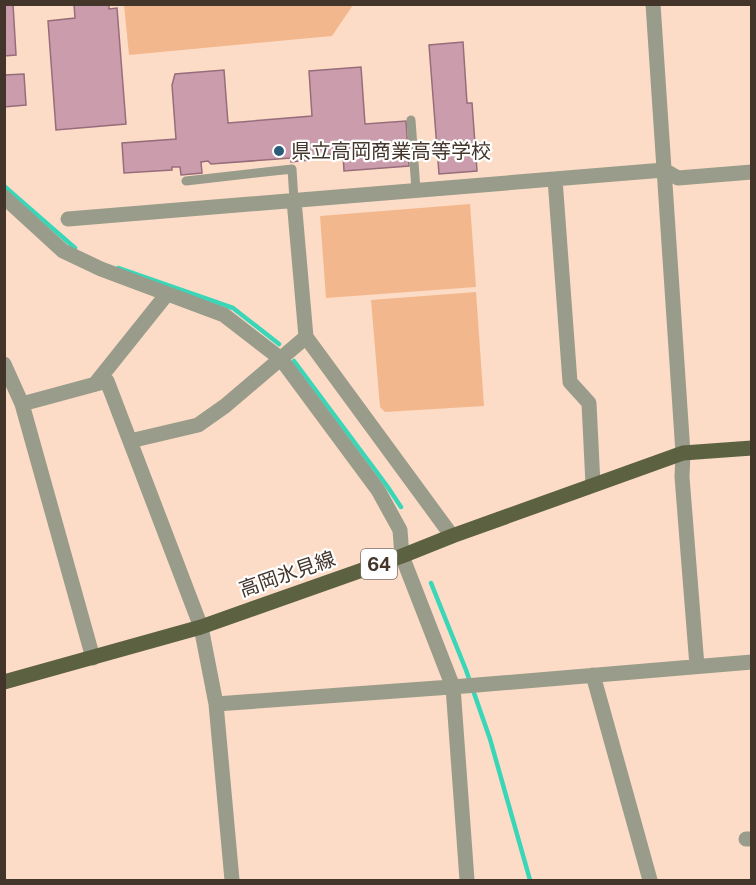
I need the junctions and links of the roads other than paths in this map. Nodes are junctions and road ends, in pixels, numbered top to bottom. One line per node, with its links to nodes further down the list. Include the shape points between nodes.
1 (653, 4): 3 (street)
2 (411, 120): 7 (lane)
3 (664, 170): 4 (street, via 678,178); 5 (street); 19 (street)
4 (752, 172)
5 (555, 179): 7 (street); 20 (street, via 570,382 589,403)
6 (186, 181): 9 (lane, via 291,169)
7 (416, 190): 9 (street)
8 (4, 197): 11 (street, via 63,251)
9 (294, 200): 10 (street); 12 (street)
10 (68, 219)
11 (168, 294): 13 (street, via 224,315); 15 (street)
12 (306, 337): 13 (street); 21 (street)
13 (280, 360): 17 (street, via 198,425); 22 (street, via 378,490 400,530)
14 (4, 364): 16 (street)
15 (95, 384): 16 (street); 17 (street, via 107,381)
16 (22, 404): 24 (street)
17 (130, 441): 23 (street)
18 (752, 448): 19 (main road, 高岡氷見線 / 64)
19 (683, 453): 20 (main road, 高岡氷見線 / 64); 26 (street)
20 (593, 485): 21 (main road, 高岡氷見線 / 64)
21 (452, 536): 22 (main road, 高岡氷見線 / 64)
22 (402, 556): 23 (main road, 高岡氷見線 / 64); 29 (street)
23 (201, 627): 24 (main road, 高岡氷見線 / 64); 30 (street)
24 (93, 658): 28 (main road, 高岡氷見線 / 64)
25 (752, 662): 26 (street)
26 (697, 666): 27 (street)
27 (593, 675): 29 (street); 33 (street)
28 (4, 682)
29 (459, 687): 30 (street); 32 (street)
30 (216, 704): 31 (street)
31 (232, 880)
32 (467, 880)
33 (650, 880)

